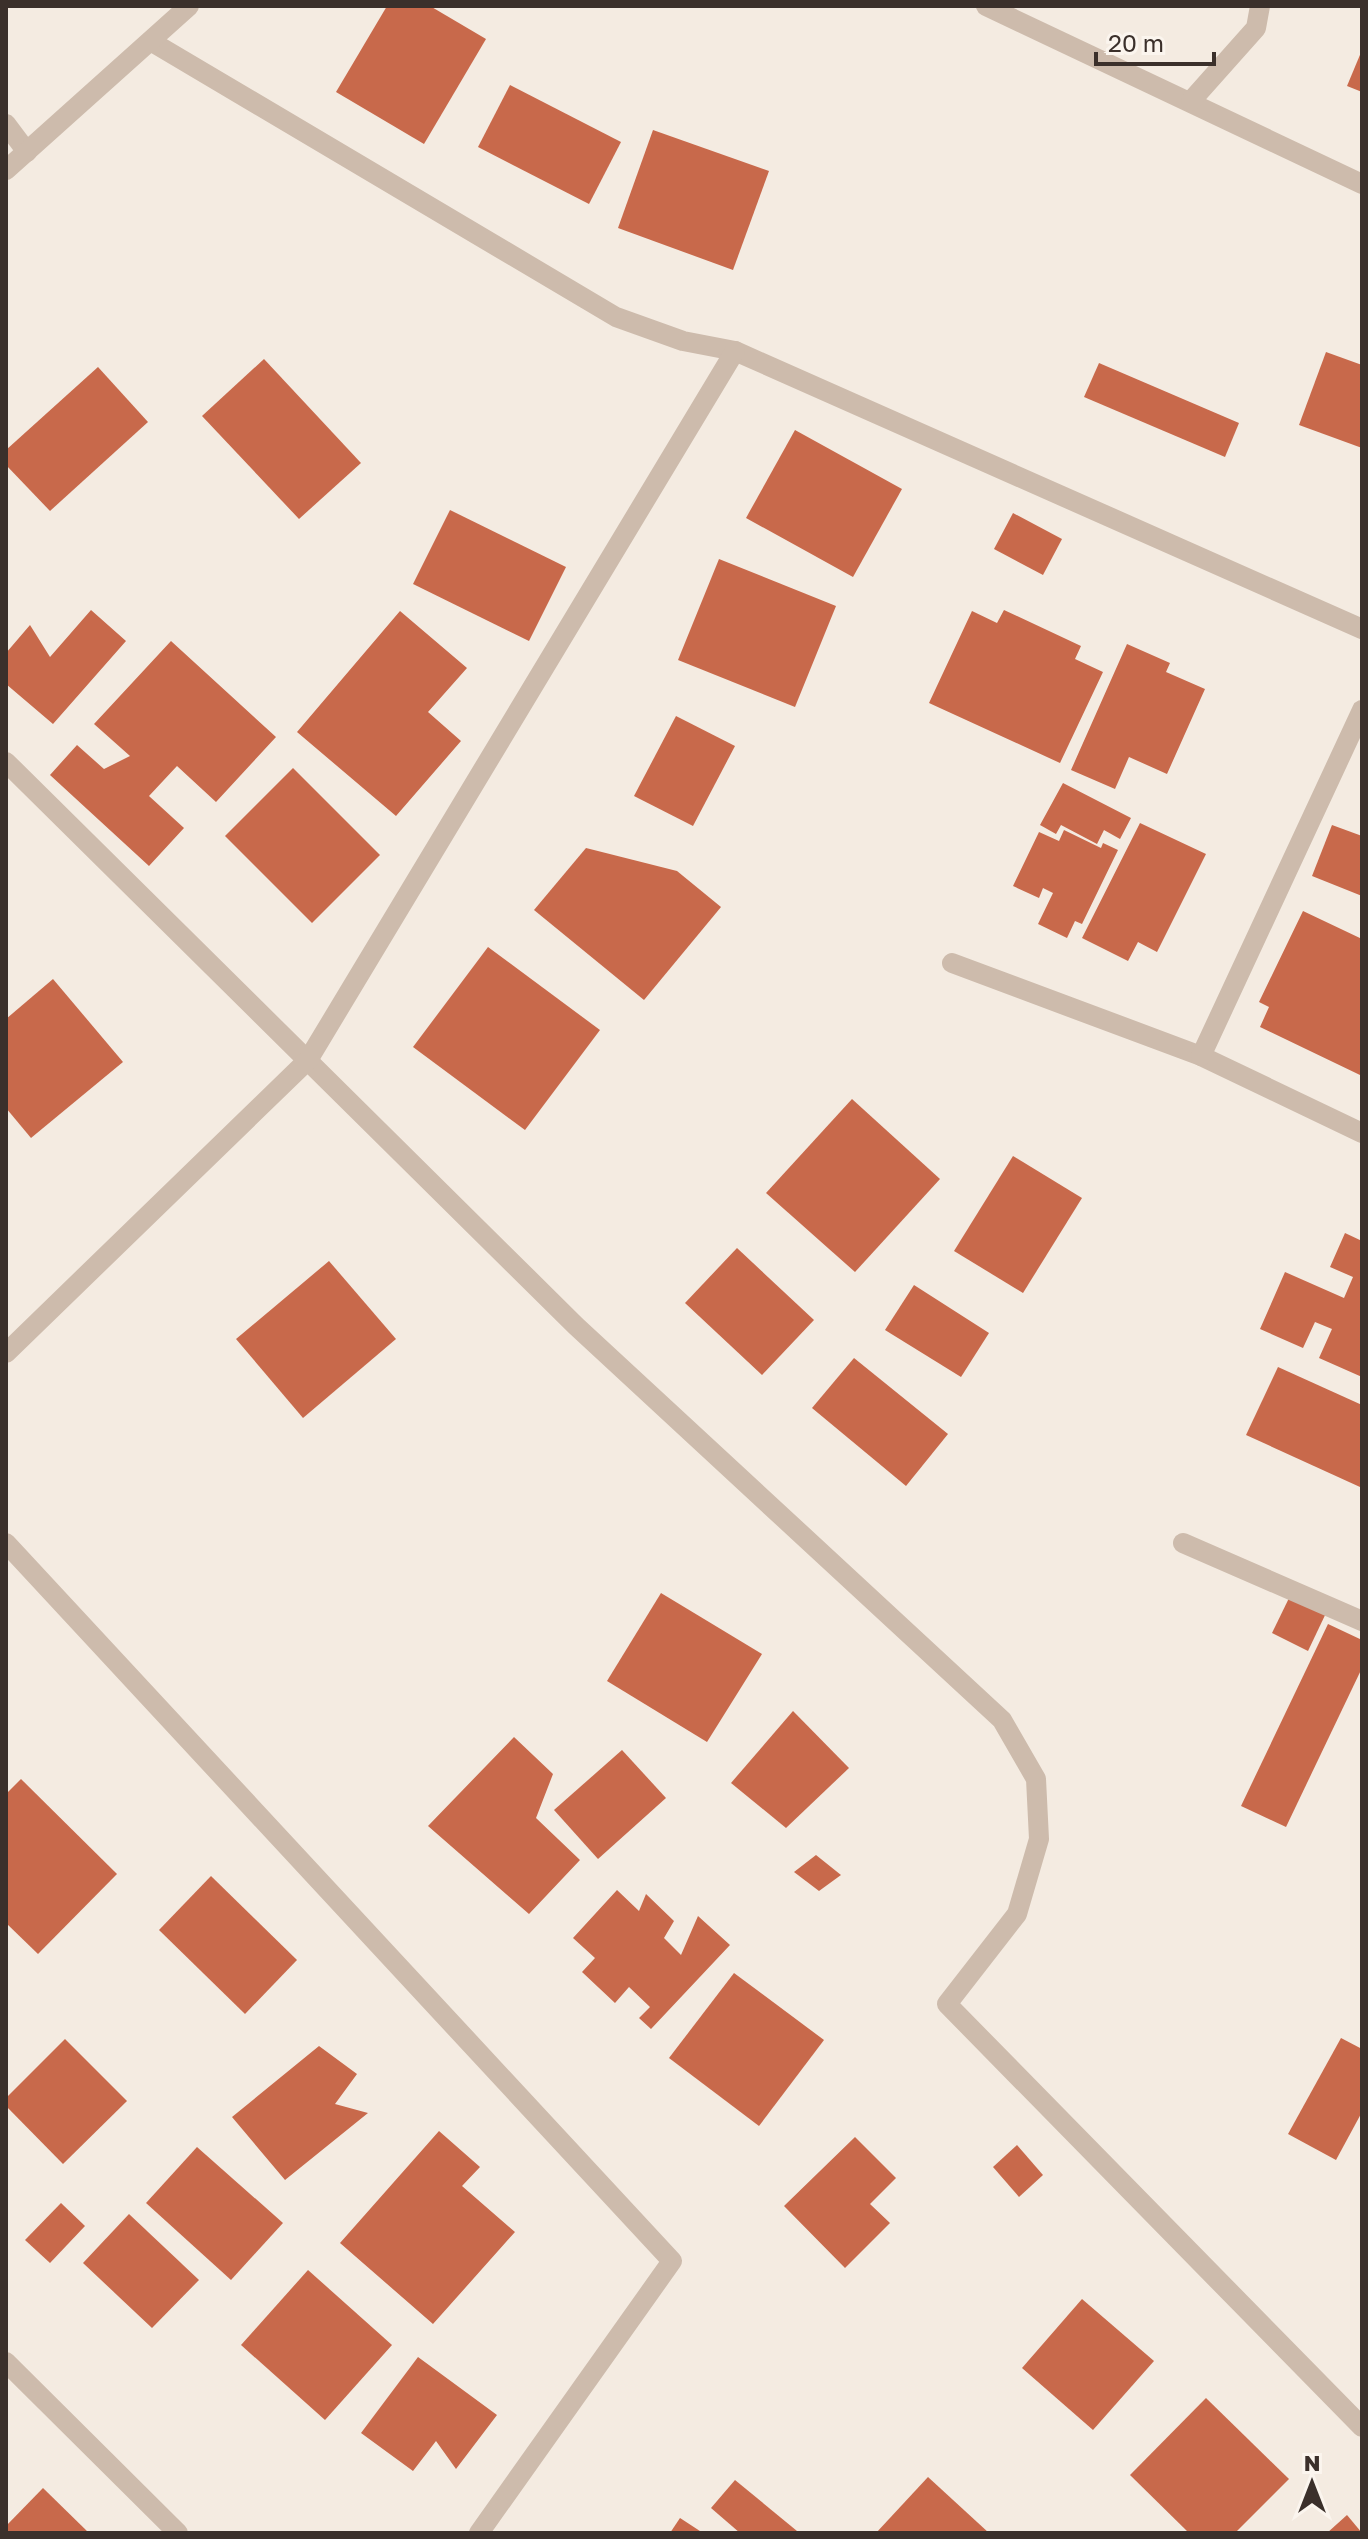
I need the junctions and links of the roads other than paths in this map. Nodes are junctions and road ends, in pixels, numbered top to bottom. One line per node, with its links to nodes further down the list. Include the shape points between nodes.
1 (189, 6): 4 (street)
2 (986, 6): 5 (street)
3 (1260, 6): 5 (street, via 1256,28)
4 (152, 42): 7 (street); 10 (street, via 616,317 683,341)
5 (1191, 101): 9 (street)
6 (6, 124): 7 (street)
7 (27, 152): 8 (street)
8 (6, 170)
9 (1362, 184)
10 (735, 351): 11 (street); 16 (street)
11 (1362, 629)
12 (1362, 710): 15 (street)
13 (6, 762): 16 (street)
14 (952, 963): 15 (street)
15 (1201, 1056): 17 (street)
16 (308, 1060): 18 (street); 23 (street, via 576,1326 1002,1720 1036,1779 1039,1839 1017,1914 947,2004)
17 (1362, 1133)
18 (6, 1353)
19 (6, 1543): 25 (street, via 672,2261)
20 (1183, 1543): 21 (street)
21 (1362, 1621)
22 (6, 2362): 24 (street)
23 (1362, 2427)
24 (178, 2533)
25 (479, 2533)

